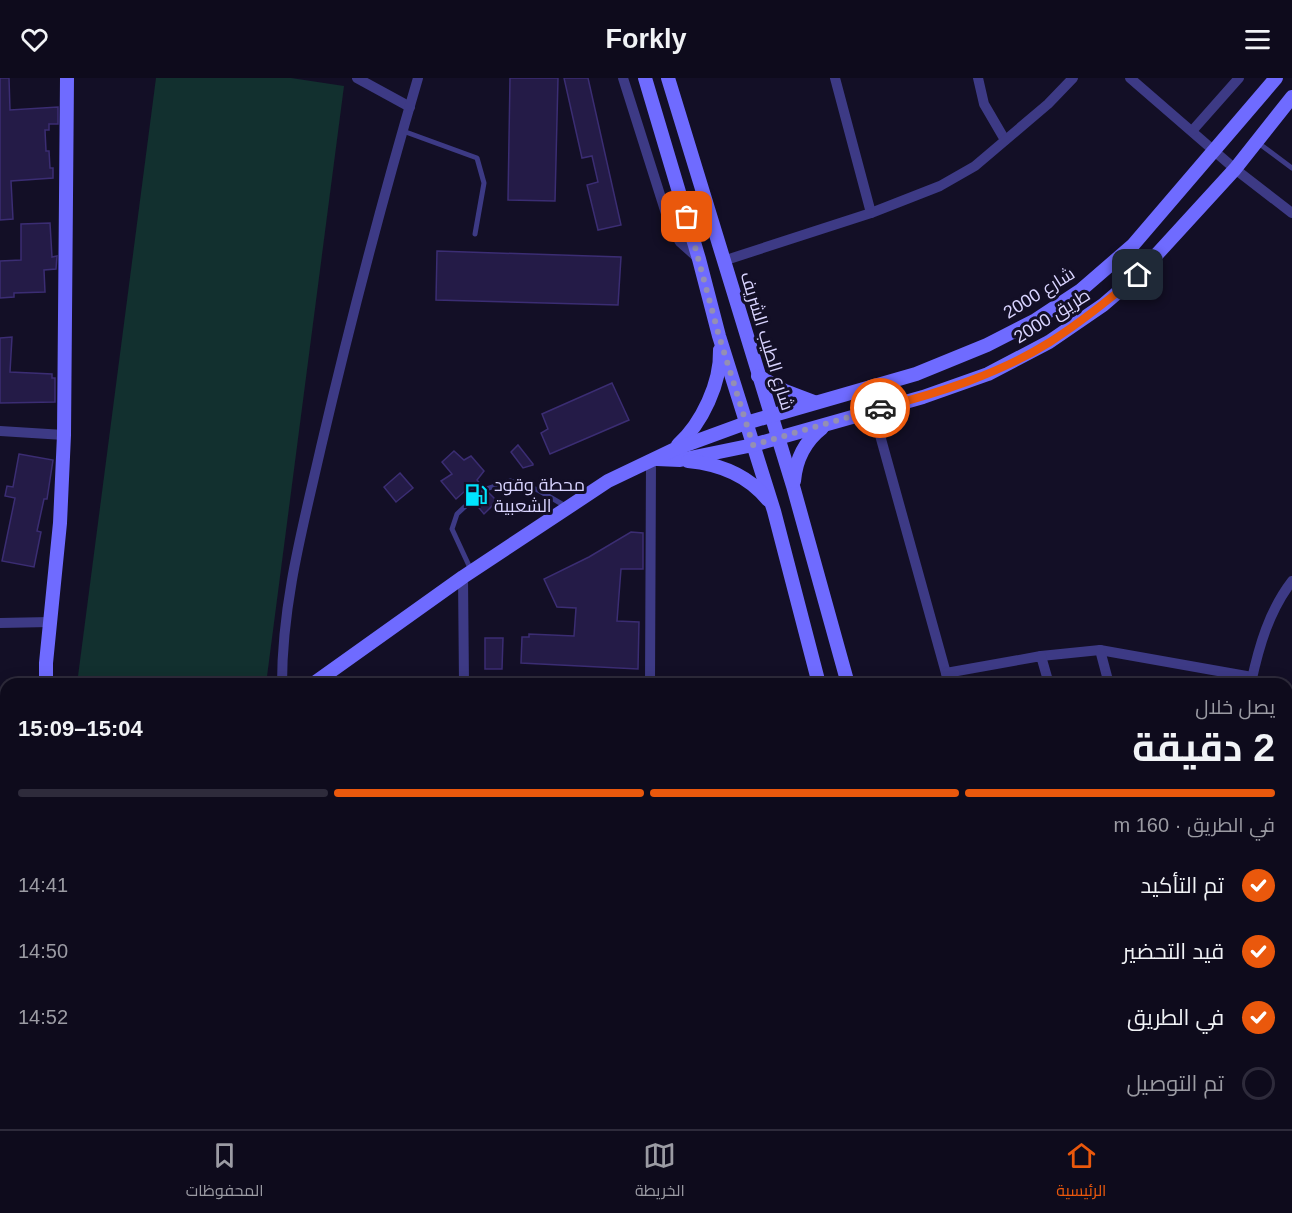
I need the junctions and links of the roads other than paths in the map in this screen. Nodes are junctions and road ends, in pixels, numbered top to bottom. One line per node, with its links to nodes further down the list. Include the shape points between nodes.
1 (67, 78): 35 (street)
2 (357, 78): 14 (street)
3 (418, 78): 14 (street)
4 (623, 78): 25 (street, via 669,223 680,242)
5 (645, 78): 25 (street)
6 (668, 78): 26 (street, شارع الطيب الشريف)
7 (835, 78): 22 (street)
8 (978, 78): 17 (street, via 984,104)
9 (1073, 78): 17 (street)
10 (1130, 78): 16 (street)
11 (1239, 78): 16 (street)
12 (1276, 78): 19 (street, شارع 2000)
13 (1290, 102): 18 (street, طريق 2000)
14 (410, 107): 15 (street)
15 (403, 130): 24 (lane, via 477,158 484,183); 52 (street, via 336,385 290,582)
16 (1192, 131): 19 (street)
17 (1005, 140): 22 (street, via 975,166 940,186)
18 (1256, 141): 20 (lane); 21 (street, طريق 2000)
19 (1214, 150): 21 (street); 29 (street, شارع 2000, via 1133,245 1081,290 1034,321 916,375)
20 (1292, 168)
21 (1235, 169): 23 (street); 30 (street, طريق 2000, via 1138,275 1049,342 988,374)
22 (870, 213): 26 (street)
23 (1292, 213)
24 (475, 234)
25 (699, 260): 27 (street)
26 (723, 261): 28 (street, شارع الطيب الشريف)
27 (719, 336): 33 (street); 38 (street, via 719,368 711,394)
28 (759, 376): 29 (street); 31 (street, شارع الطيب الشريف)
29 (814, 402): 31 (street, شارع 2000)
30 (873, 410): 32 (street, طريق 2000); 58 (street)
31 (771, 416): 33 (street, شارع 2000); 36 (street, شارع الطيب الشريف)
32 (842, 419): 36 (street, طريق 2000); 40 (street, via 811,436 795,468)
33 (746, 423): 37 (street); 38 (street, شارع 2000)
34 (0, 431): 35 (street)
35 (64, 435): 48 (street)
36 (778, 439): 37 (street, طريق 2000); 40 (street, شارع الطيب الشريف)
37 (753, 445): 38 (street, طريق 2000); 44 (street)
38 (678, 454): 39 (street); 44 (street, via 736,473 760,491)
39 (654, 460): 43 (street, via 627,470); 55 (street)
40 (794, 486): 57 (street, شارع الطيب الشريف)
41 (486, 489): 43 (lane, via 510,481 538,490)
42 (472, 500): 45 (lane, via 457,514 452,529)
43 (568, 508): 45 (street)
44 (774, 511): 56 (street)
45 (467, 575): 53 (street); 54 (street)
46 (1292, 581): 63 (street, via 1264,633)
47 (0, 622): 48 (street)
48 (50, 622): 51 (street)
49 (1100, 650): 50 (street); 61 (street); 62 (street)
50 (1041, 656): 59 (street); 60 (street)
51 (46, 678)
52 (282, 678)
53 (321, 678)
54 (464, 678)
55 (650, 678)
56 (817, 678)
57 (846, 678)
58 (948, 678)
59 (952, 678)
60 (1046, 678)
61 (1107, 678)
62 (1236, 678)
63 (1252, 678)

